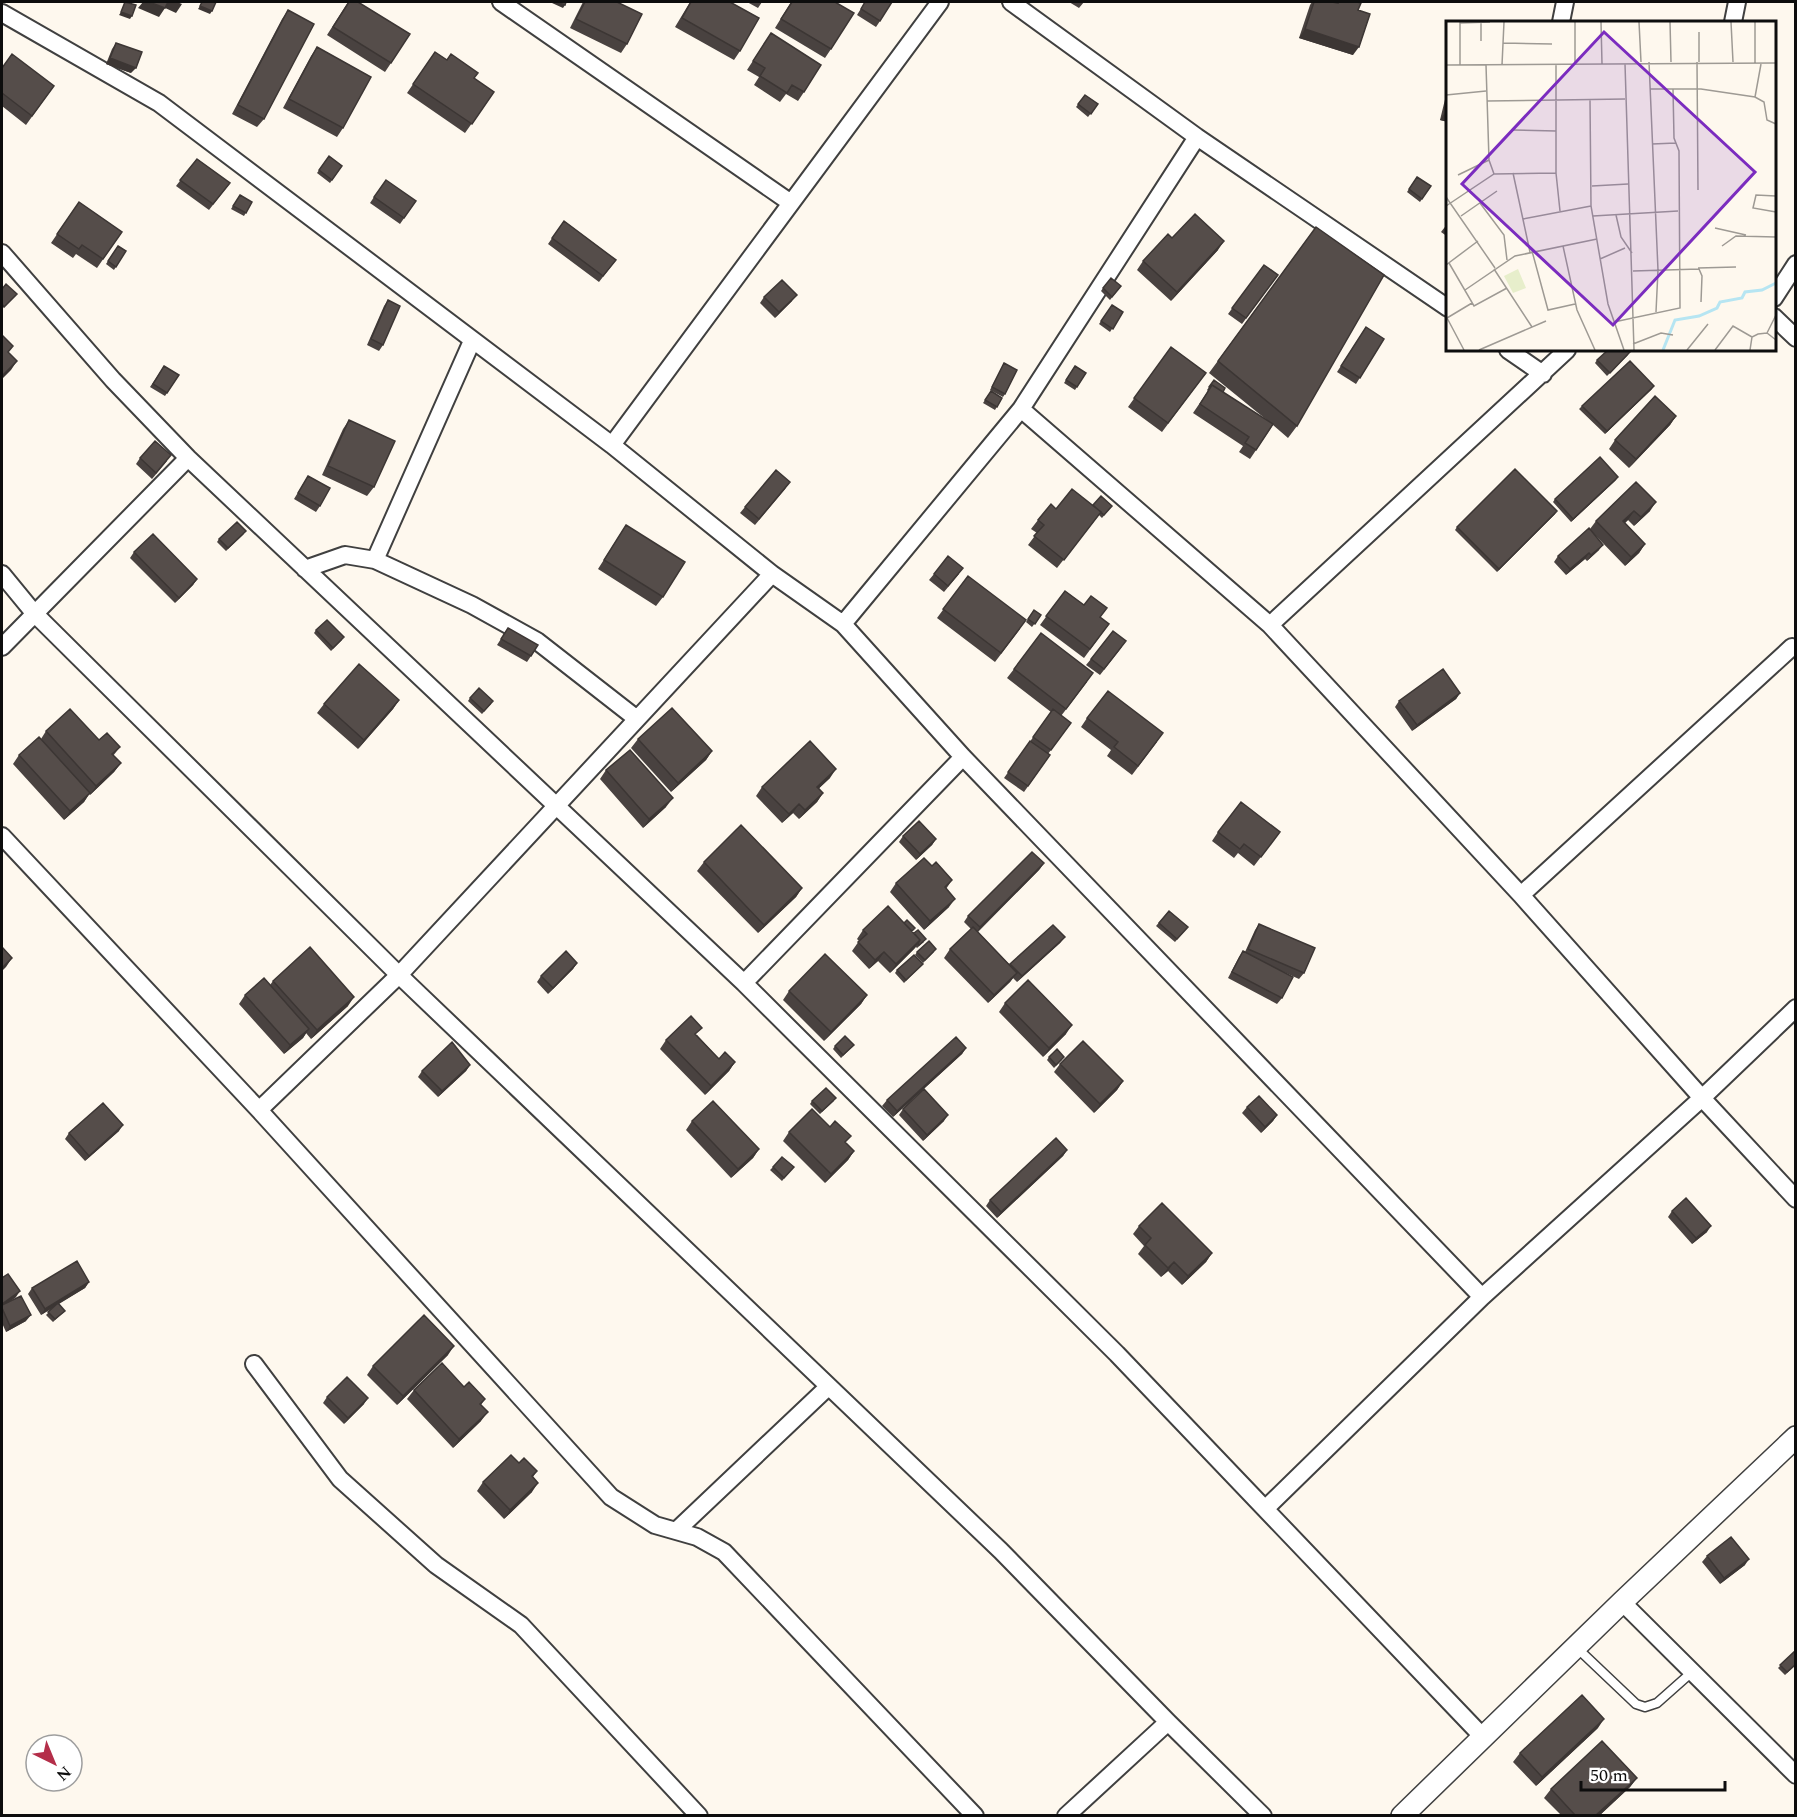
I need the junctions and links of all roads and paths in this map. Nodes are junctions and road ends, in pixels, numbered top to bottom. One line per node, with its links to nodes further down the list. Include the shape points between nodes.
1 (501, 2): 10 (street)
2 (940, 2): 10 (street)
3 (1011, 2): 9 (street)
4 (1565, 2): 7 (street)
5 (1737, 2): 8 (street)
6 (4, 19): 17 (street, via 159,103)
7 (1561, 21)
8 (1732, 21)
9 (1197, 137): 14 (street); 21 (street)
10 (791, 203): 22 (street)
11 (2, 253): 23 (street, via 113,380)
12 (1796, 264): 13 (street)
13 (1776, 295)
14 (1446, 307)
15 (1776, 319): 16 (street)
16 (1796, 338)
17 (472, 341): 22 (street); 24 (street)
18 (1509, 351): 20 (street)
19 (1567, 351): 20 (street)
20 (1543, 374): 30 (street)
21 (1021, 409): 29 (street); 30 (street)
22 (612, 445): 26 (street)
23 (188, 458): 25 (street); 28 (street)
24 (375, 560): 25 (street, via 345,555); 33 (street, via 472,605 537,641)
25 (305, 569): 35 (street)
26 (772, 573): 29 (street); 33 (street)
27 (2, 574): 28 (street)
28 (34, 613): 31 (street); 38 (street)
29 (843, 624): 34 (street)
30 (1270, 626): 37 (street)
31 (2, 647)
32 (1792, 647): 37 (street)
33 (637, 719): 35 (street)
34 (963, 757): 39 (street); 44 (street)
35 (556, 806): 38 (street); 39 (street)
36 (2, 836): 42 (street)
37 (1521, 895): 41 (street)
38 (399, 975): 42 (street); 46 (street)
39 (744, 983): 48 (street, via 1117,1354)
40 (1796, 1008): 41 (street)
41 (1702, 1098): 43 (street); 44 (street)
42 (259, 1110): 49 (street, via 611,1497 655,1525)
43 (1796, 1199)
44 (1482, 1297): 48 (street)
45 (254, 1364): 56 (street, via 340,1479 436,1565 521,1625)
46 (828, 1387): 49 (street); 53 (street, via 1000,1551)
47 (1794, 1441): 50 (street)
48 (1265, 1509): 54 (street)
49 (676, 1531): 57 (street, via 724,1552)
50 (1622, 1602): 51 (street); 52 (street)
51 (1576, 1647): 52 (lane, via 1636,1704 1645,1707 1657,1703); 54 (street)
52 (1692, 1672): 55 (street)
53 (1168, 1722): 58 (street); 59 (street)
54 (1482, 1736): 60 (street)
55 (1796, 1774)
56 (699, 1815)
57 (975, 1815)
58 (1066, 1815)
59 (1263, 1815)
60 (1402, 1815)

